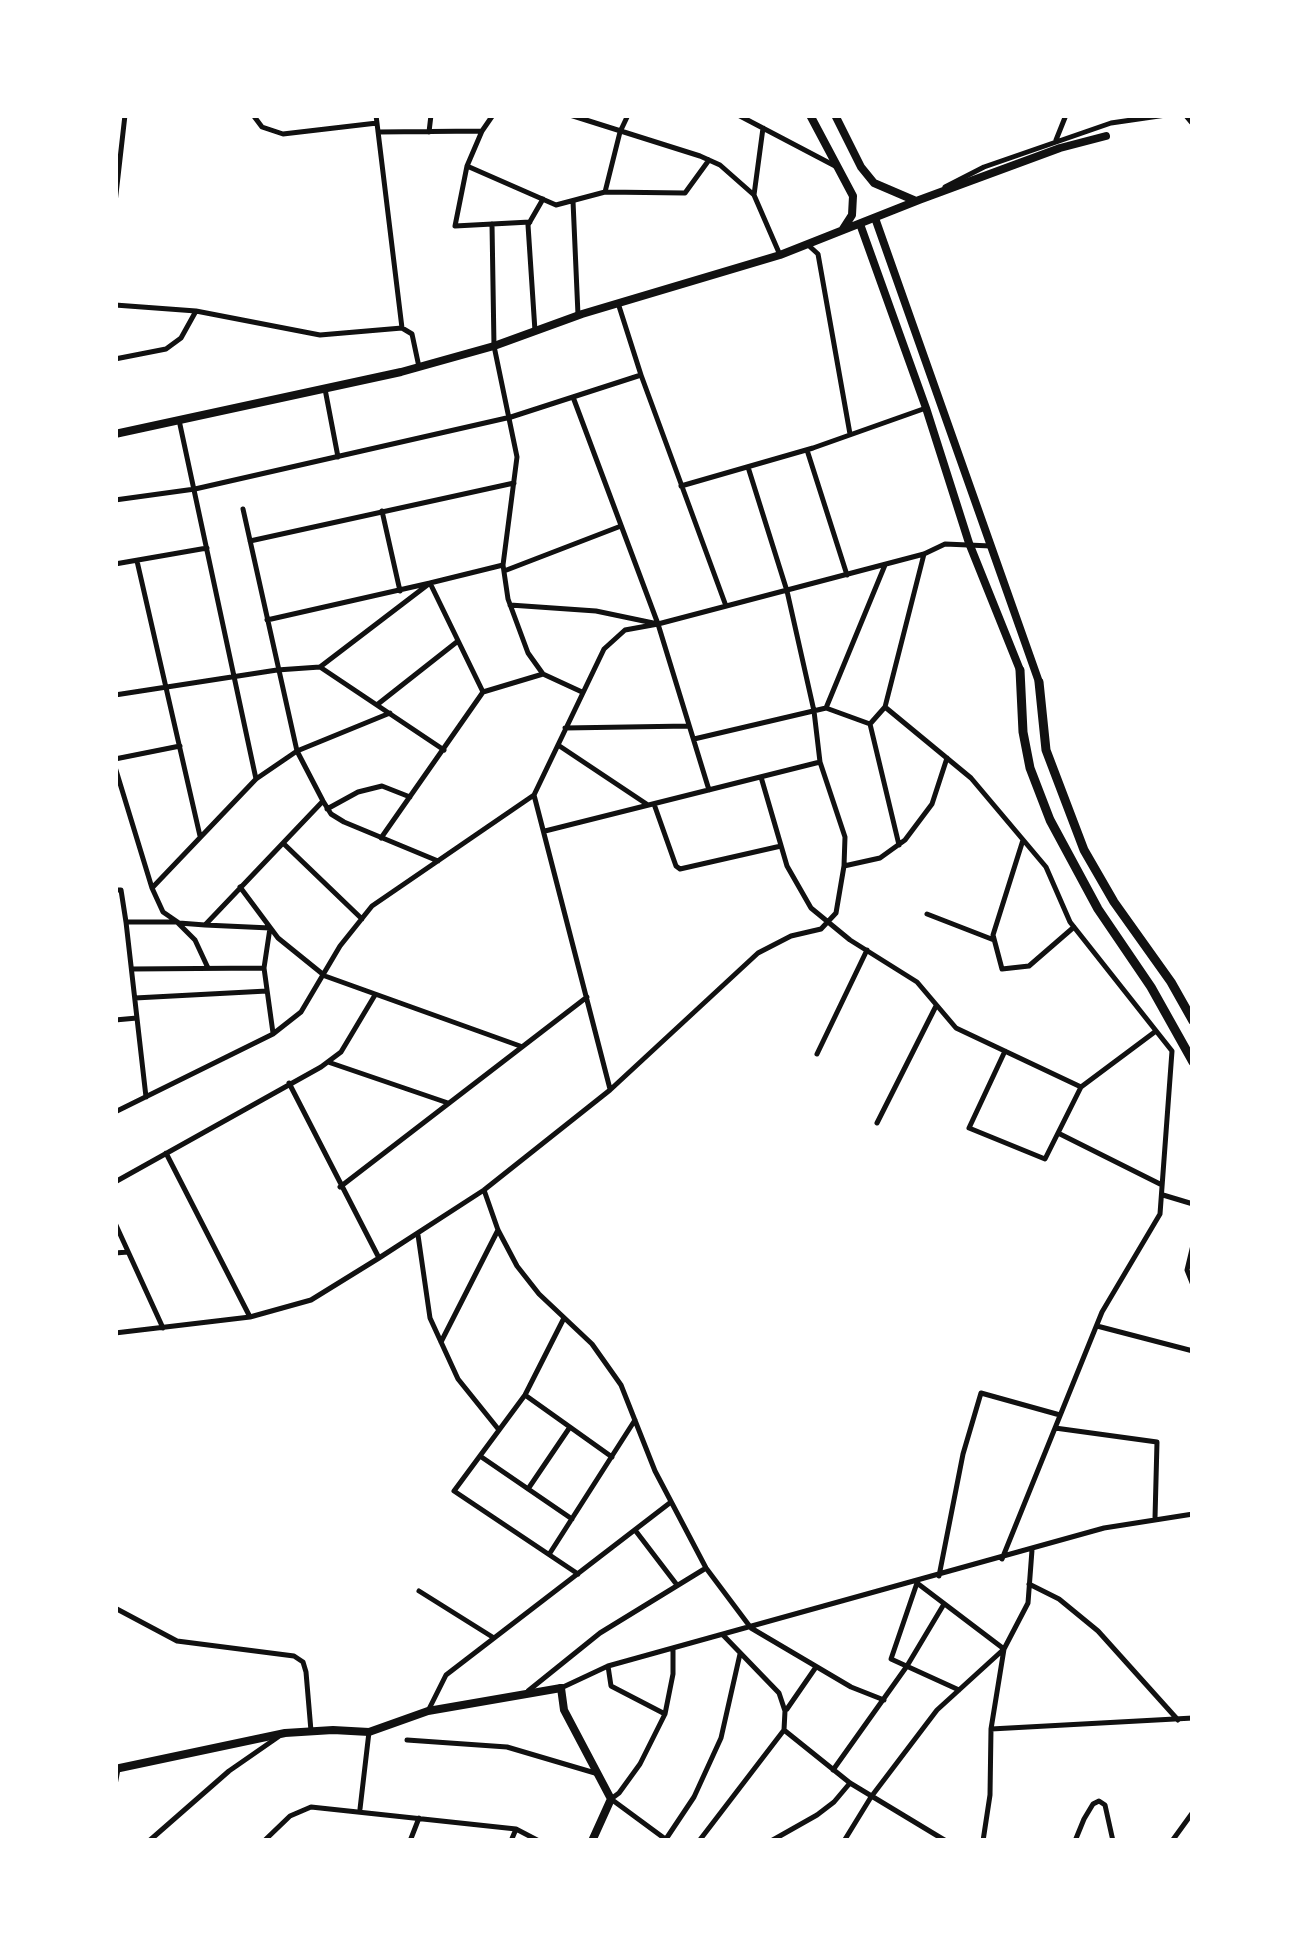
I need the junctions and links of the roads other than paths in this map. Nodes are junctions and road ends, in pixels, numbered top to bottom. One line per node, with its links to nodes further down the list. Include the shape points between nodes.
1 (124, 115): 14 (street)
2 (252, 115): 12 (street, via 262,127 283,134)
3 (431, 115): 17 (street)
4 (492, 115): 15 (street)
5 (570, 115): 18 (street)
6 (628, 115): 18 (street)
7 (738, 115): 13 (street)
8 (810, 115): 23 (main road)
9 (837, 115): 28 (main road, via 874,182)
10 (1066, 115): 20 (street)
11 (1166, 115): 20 (street)
12 (376, 119): 16 (street)
13 (763, 128): 23 (street); 25 (street)
14 (119, 131): 29 (street)
15 (482, 131): 17 (street); 22 (street)
16 (378, 132): 17 (street); 41 (street)
17 (429, 132)
18 (620, 132): 21 (street); 24 (street)
19 (1106, 136): 28 (main road)
20 (1056, 141): 28 (street)
21 (709, 160): 24 (street, via 685,193); 25 (street)
22 (467, 166): 26 (street); 32 (street, via 456,226)
23 (839, 168): 34 (main road, via 854,205)
24 (605, 192): 27 (street)
25 (754, 196): 36 (street)
26 (543, 199): 27 (street, via 556,205); 31 (street)
27 (572, 200): 40 (street)
28 (918, 200): 30 (main road)
29 (115, 202)
30 (875, 218): 33 (main road); 66 (main road)
31 (530, 222): 32 (street); 42 (street)
32 (492, 224): 43 (street)
33 (860, 224): 34 (main road); 49 (main road)
34 (844, 230): 35 (main road)
35 (808, 244): 36 (main road); 53 (street, via 818,254)
36 (780, 254): 37 (main road)
37 (618, 302): 40 (main road); 46 (street)
38 (115, 305): 39 (street)
39 (196, 311): 41 (street, via 320,335); 44 (street, via 166,349)
40 (578, 315): 42 (main road)
41 (402, 328): 45 (street, via 412,334)
42 (535, 331): 43 (main road)
43 (494, 346): 45 (main road); 50 (street)
44 (115, 359)
45 (419, 366): 47 (main road)
46 (640, 375): 48 (street); 58 (street)
47 (325, 389): 51 (main road); 55 (street)
48 (573, 397): 50 (street); 63 (street)
49 (926, 408): 53 (street); 65 (main road)
50 (511, 417): 55 (street); 57 (street)
51 (179, 420): 52 (main road); 59 (street)
52 (115, 434)
53 (850, 435): 54 (street)
54 (807, 450): 56 (street); 73 (street)
55 (338, 457): 59 (street)
56 (748, 467): 58 (street); 76 (street)
57 (514, 483): 62 (street); 72 (street)
58 (682, 486): 78 (street)
59 (194, 489): 60 (street); 67 (street)
60 (115, 500)
61 (243, 509): 64 (street)
62 (382, 510): 64 (street); 75 (street)
63 (622, 526): 72 (street); 80 (street)
64 (250, 541): 79 (street)
65 (969, 544): 66 (street); 68 (street, via 945,544); 84 (main road)
66 (991, 546): 87 (main road)
67 (207, 548): 69 (street); 86 (street)
68 (924, 554): 71 (street); 93 (street)
69 (137, 560): 70 (street); 88 (street)
70 (115, 564)
71 (885, 565): 73 (street); 94 (street)
72 (503, 568): 74 (street); 77 (street)
73 (847, 575): 76 (street)
74 (430, 583): 75 (street); 81 (street); 82 (street)
75 (400, 590): 79 (street)
76 (788, 590): 78 (street); 95 (street)
77 (510, 606): 80 (street, via 596,611); 85 (street)
78 (726, 607): 80 (street)
79 (267, 620): 83 (street)
80 (658, 624): 90 (street, via 625,630 604,648); 98 (street)
81 (458, 641): 89 (street); 92 (street)
82 (320, 667): 83 (street); 92 (street)
83 (277, 670): 86 (street); 104 (street)
84 (1020, 670): 156 (highway, via 1030,768 1050,820)
85 (542, 674): 89 (street); 90 (street)
86 (234, 676): 88 (street); 109 (street)
87 (1039, 682): 149 (highway, via 1046,750 1084,850)
88 (167, 687): 91 (street); 102 (street)
89 (483, 692): 103 (street)
90 (582, 692): 99 (street)
91 (115, 695)
92 (378, 704): 96 (street)
93 (886, 707): 97 (street); 105 (street)
94 (826, 708): 95 (street); 97 (street)
95 (814, 711): 100 (street); 106 (street)
96 (390, 713): 103 (street); 104 (street)
97 (870, 724): 122 (street)
98 (690, 726): 99 (street); 100 (street)
99 (565, 728): 101 (street)
100 (694, 739): 110 (street)
101 (558, 745): 111 (street); 114 (street)
102 (180, 746): 107 (street); 117 (street)
103 (444, 750): 112 (street)
104 (297, 751): 109 (street); 113 (street)
105 (947, 758): 119 (street); 122 (street, via 932,804)
106 (820, 762): 108 (street); 124 (street, via 846,837)
107 (115, 763): 126 (street)
108 (761, 777): 110 (street); 121 (street)
109 (256, 780): 117 (street)
110 (709, 790): 114 (street)
111 (534, 795): 116 (street); 123 (street)
112 (410, 797): 115 (street, via 382,786); 118 (street)
113 (323, 801): 115 (street); 120 (street)
114 (651, 804): 116 (street); 121 (street, via 680,869)
115 (328, 808): 118 (street)
116 (545, 831): 144 (street)
117 (200, 837): 126 (street)
118 (381, 838): 123 (street)
119 (1023, 840): 134 (street, via 1046,867); 136 (street)
120 (282, 843): 125 (street); 129 (street)
121 (781, 846): 132 (street, via 811,908)
122 (899, 846): 124 (street)
123 (438, 861): 129 (street)
124 (844, 866): 132 (street, via 836,913)
125 (240, 887): 133 (street); 135 (street)
126 (152, 888): 131 (street, via 163,912)
127 (115, 890): 130 (street, via 121,890)
128 (927, 914): 136 (street)
129 (362, 918): 141 (street)
130 (126, 922): 131 (street); 140 (street)
131 (177, 922): 133 (street); 138 (street)
132 (828, 922): 137 (street); 159 (street, via 758,952)
133 (205, 926): 135 (street)
134 (1074, 927): 136 (street, via 1029,966 1002,969); 150 (street)
135 (270, 928): 139 (street); 141 (street)
136 (994, 940)
137 (867, 950): 146 (street, via 917,982); 154 (street)
138 (209, 968): 139 (street); 140 (street)
139 (264, 968): 142 (street)
140 (132, 969): 145 (street)
141 (324, 976): 143 (street); 151 (street, via 302,1012)
142 (267, 991): 145 (street); 151 (street)
143 (375, 994): 152 (street); 155 (street, via 341,1052)
144 (587, 997): 152 (street); 159 (street)
145 (134, 998): 147 (street)
146 (936, 1006): 153 (street, via 956,1028); 163 (street)
147 (136, 1018): 148 (street); 160 (street)
148 (115, 1020)
149 (1193, 1021)
150 (1156, 1031): 158 (street); 167 (street, via 1172,1051)
151 (273, 1034): 160 (street)
152 (520, 1046): 161 (street)
153 (1005, 1051): 158 (street); 164 (street, via 969,1128 1045,1159)
154 (817, 1054)
155 (328, 1062): 157 (street); 161 (street)
156 (1193, 1062)
157 (289, 1083): 165 (street); 168 (street)
158 (1080, 1087): 164 (street)
159 (610, 1090): 169 (street)
160 (146, 1097): 162 (street)
161 (448, 1103): 168 (street)
162 (115, 1112)
163 (877, 1123)
164 (1058, 1133): 167 (street)
165 (166, 1153): 166 (street); 180 (street)
166 (115, 1182)
167 (1162, 1185): 170 (street)
168 (340, 1187): 178 (street)
169 (484, 1190): 173 (street); 174 (street)
170 (1161, 1194): 171 (street); 182 (street, via 1160,1214)
171 (1193, 1204)
172 (115, 1224): 176 (street)
173 (498, 1230): 181 (street, via 518,1266); 185 (street)
174 (418, 1234): 178 (street); 185 (street, via 430,1318)
175 (1193, 1245): 179 (street, via 1186,1270)
176 (128, 1252): 177 (street); 183 (street)
177 (115, 1254)
178 (379, 1258): 180 (street, via 310,1300)
179 (1193, 1285)
180 (250, 1317): 183 (street)
181 (564, 1318): 187 (street); 189 (street, via 621,1385)
182 (1097, 1326): 186 (street); 188 (street)
183 (163, 1328): 184 (street)
184 (115, 1333)
185 (441, 1342): 192 (street, via 458,1378)
186 (1193, 1351)
187 (526, 1395): 190 (street); 192 (street)
188 (1060, 1415): 191 (street); 206 (street, via 980,1393)
189 (635, 1420): 194 (street); 196 (street)
190 (570, 1427): 194 (street); 195 (street)
191 (1055, 1428): 198 (street, via 1157,1442); 203 (street)
192 (499, 1430): 193 (street)
193 (480, 1456): 195 (street); 202 (street, via 454,1490)
194 (612, 1457): 199 (street)
195 (528, 1489): 199 (street)
196 (671, 1502): 200 (street); 204 (street)
197 (1193, 1514): 198 (street)
198 (1155, 1518): 201 (street)
199 (572, 1519): 202 (street)
200 (635, 1530): 205 (street); 209 (street)
201 (1032, 1550): 203 (street); 208 (street)
202 (550, 1554): 205 (street)
203 (1002, 1559): 206 (street)
204 (706, 1568): 209 (street); 213 (street)
205 (578, 1574): 215 (street)
206 (939, 1576): 207 (street)
207 (917, 1583): 211 (street); 213 (street); 220 (street, via 891,1659)
208 (1029, 1584): 217 (street, via 1028,1603); 230 (street, via 1098,1630)
209 (677, 1586): 224 (street, via 600,1632)
210 (418, 1590): 215 (street)
211 (944, 1604): 217 (street); 220 (street)
212 (115, 1608): 233 (street, via 178,1640 294,1656 306,1672)
213 (751, 1628): 214 (street); 221 (street)
214 (723, 1636): 216 (street); 218 (street)
215 (494, 1638): 226 (street, via 446,1675)
216 (673, 1648): 219 (street); 228 (street)
217 (1004, 1650): 223 (street); 231 (street)
218 (740, 1654): 227 (street, via 779,1694); 249 (street, via 714,1754)
219 (608, 1666): 222 (street); 228 (street, via 612,1686)
220 (906, 1666): 223 (street); 225 (street)
221 (816, 1667): 225 (street); 227 (street)
222 (561, 1688): 224 (main road); 239 (main road, via 564,1710)
223 (959, 1690): 242 (street)
224 (526, 1694): 226 (main road)
225 (884, 1700): 238 (street)
226 (428, 1710): 234 (main road)
227 (786, 1711): 232 (street)
228 (665, 1714): 243 (street, via 640,1764)
229 (1193, 1718): 230 (street)
230 (1178, 1720): 231 (street)
231 (991, 1729): 261 (street)
232 (784, 1730): 238 (street); 257 (street)
233 (311, 1731): 234 (main road); 235 (main road)
234 (369, 1732): 244 (street)
235 (285, 1733): 237 (main road); 250 (street, via 229,1771)
236 (408, 1740): 239 (street, via 506,1747)
237 (116, 1769): 241 (street)
238 (833, 1770): 240 (street)
239 (598, 1774): 243 (main road)
240 (850, 1783): 242 (street); 258 (street, via 826,1808)
241 (115, 1786)
242 (871, 1797): 259 (street); 260 (street)
243 (611, 1799): 248 (street); 255 (main road)
244 (360, 1810): 246 (street); 251 (street, via 311,1807 290,1816)
245 (1193, 1812): 264 (street)
246 (419, 1818): 247 (street); 252 (street)
247 (516, 1829): 253 (street); 254 (street)
248 (656, 1833): 249 (street); 256 (street)
249 (666, 1840)
250 (150, 1841)
251 (264, 1841)
252 (410, 1841)
253 (512, 1841)
254 (539, 1841)
255 (592, 1841)
256 (652, 1841)
257 (699, 1841)
258 (771, 1841)
259 (844, 1841)
260 (946, 1841)
261 (983, 1841)
262 (1075, 1841): 263 (street, via 1099,1801)
263 (1114, 1841)
264 (1172, 1841)

